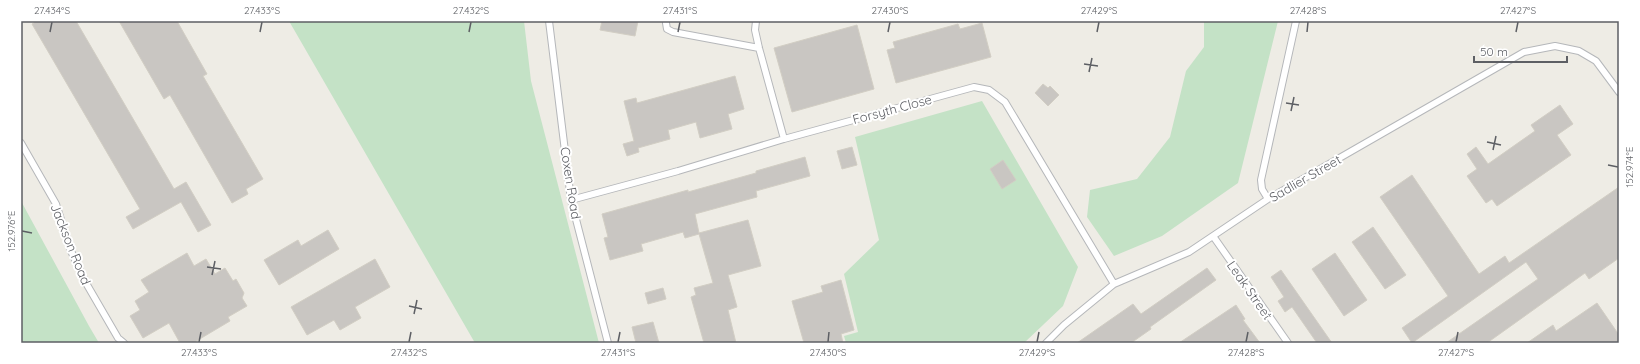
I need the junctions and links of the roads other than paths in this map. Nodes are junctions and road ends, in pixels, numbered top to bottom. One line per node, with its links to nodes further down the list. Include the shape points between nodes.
1 (549, 21): 10 (lane, Coxen Road)
2 (756, 21): 5 (lane)
3 (1296, 21): 9 (lane, via 1261,180 1262,189)
4 (666, 23): 5 (lane, via 667,29 673,32)
5 (759, 48): 7 (lane)
6 (1619, 92): 9 (lane, Sadlier Street, via 1596,61 1579,51 1556,46 1524,52)
7 (784, 139): 10 (lane, Forsyth Close); 12 (lane, Forsyth Close, via 974,87 989,90 1004,102)
8 (21, 143): 13 (lane, Jackson Road, via 56,204 71,251 86,283 118,338)
9 (1268, 199): 11 (lane, Sadlier Street)
10 (571, 200): 14 (lane, Coxen Road)
11 (1213, 236): 12 (lane, Sadlier Street, via 1189,252); 16 (lane, Leak Street)
12 (1114, 284): 15 (lane, Sadlier Street)
13 (124, 343)
14 (608, 343)
15 (1046, 343)
16 (1288, 343)

